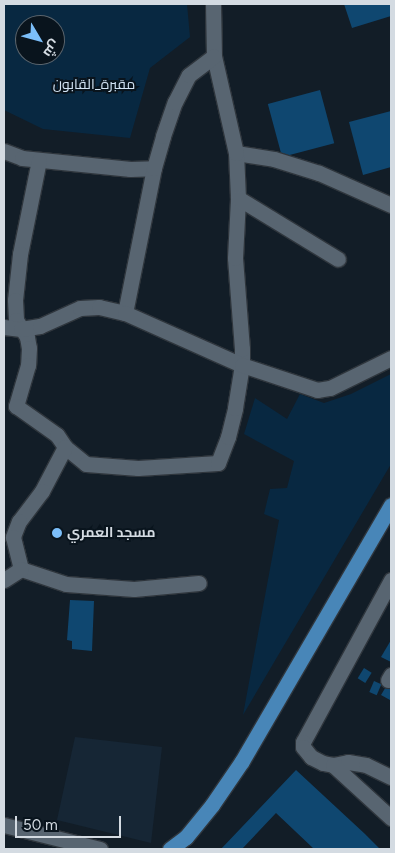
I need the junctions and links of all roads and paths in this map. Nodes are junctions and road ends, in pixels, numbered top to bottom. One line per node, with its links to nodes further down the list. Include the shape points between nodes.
1 (213, 4): 2 (street)
2 (214, 56): 4 (street); 6 (street, via 189,75 175,102)
3 (4, 151): 5 (street)
4 (236, 153): 7 (street); 8 (street, via 274,159 319,173)
5 (39, 160): 6 (street, via 130,169); 12 (street, via 14,300 16,320)
6 (154, 168): 10 (street)
7 (238, 198): 9 (street); 14 (street, via 235,258)
8 (391, 205)
9 (338, 259)
10 (126, 313): 12 (street, via 99,307 80,308 57,320); 14 (street)
11 (4, 327): 12 (street)
12 (21, 329): 15 (street, via 27,337 28,365 16,406 57,435)
13 (391, 358): 14 (street, via 330,388 317,390)
14 (242, 365): 15 (street, via 236,408 218,463 138,468 86,464)
15 (65, 447): 17 (street, via 42,491 19,521 13,537)
16 (391, 505): 26 (main road, via 242,761 186,837)
17 (21, 569): 18 (street); 20 (street, via 66,584 134,589)
18 (4, 580)
19 (391, 580): 21 (street, via 303,742 311,757)
20 (199, 584)
21 (333, 765): 22 (street, via 348,762 366,765); 23 (street)
22 (391, 777)
23 (391, 818)
24 (4, 825): 25 (street)
25 (100, 849)
26 (170, 849)

